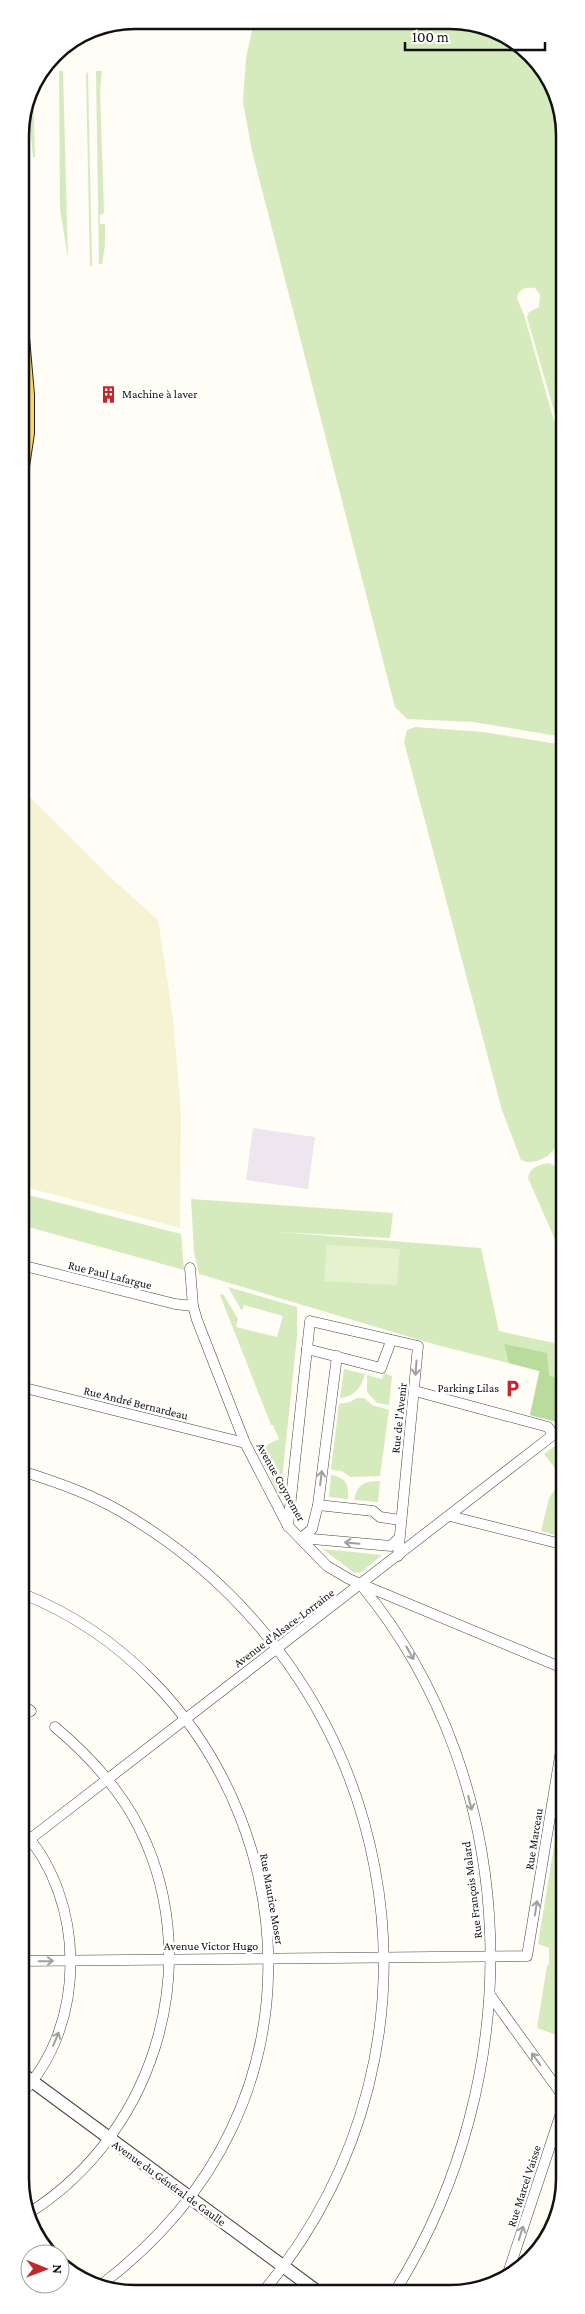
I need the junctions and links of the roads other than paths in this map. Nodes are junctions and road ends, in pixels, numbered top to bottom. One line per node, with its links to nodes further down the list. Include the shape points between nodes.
1 (29, 1267): 3 (street, Rue Paul Lafargue)
2 (190, 1268): 3 (street, Avenue Guynemer)
3 (193, 1306): 9 (street, Avenue Guynemer)
4 (391, 1341): 5 (street, Rue de l'Avenir, via 310,1321); 6 (street, via 380,1368); 8 (street, Rue de l'Avenir, one-way to 8, via 418,1346)
5 (307, 1349): 6 (street); 14 (street, Rue de l'Avenir)
6 (337, 1356): 11 (street, one-way to 6)
7 (29, 1390): 9 (street, Rue André Bernardeau)
8 (415, 1391): 12 (street, Avenue d'Alsace-Lorraine, via 548,1427 553,1434); 13 (street, Rue de l'Avenir)
9 (245, 1443): 14 (street, Avenue Guynemer)
10 (29, 1474): 21 (street, via 119,1510 180,1552 230,1594)
11 (318, 1505): 13 (street, via 373,1511 380,1517); 15 (street, via 312,1528)
12 (450, 1516): 17 (street); 18 (street, Avenue d'Alsace-Lorraine)
13 (400, 1520): 16 (street, Rue de l'Avenir)
14 (288, 1526): 15 (street, Avenue Guynemer)
15 (301, 1538): 16 (street, one-way to 15, via 391,1546); 19 (street, Avenue Guynemer, via 328,1566)
16 (398, 1539): 18 (street, Rue de l'Avenir)
17 (556, 1544)
18 (398, 1556): 19 (street, Avenue d'Alsace-Lorraine)
19 (361, 1585): 21 (street, Avenue d'Alsace-Lorraine); 22 (street, Avenue Guynemer); 29 (street, Rue François Malard, one-way to 29, via 387,1617 417,1666 441,1714 463,1776 479,1837 489,1902)
20 (29, 1597): 23 (street, Rue Maurice Moser, via 86,1625 130,1658)
21 (277, 1648): 23 (street, Avenue d'Alsace-Lorraine); 31 (street, via 323,1718 352,1783 372,1850 382,1909)
22 (556, 1665)
23 (186, 1719): 25 (street, Avenue d'Alsace-Lorraine); 32 (street, Rue Maurice Moser, via 227,1785 244,1828 257,1873)
24 (55, 1727): 25 (street, via 84,1751)
25 (107, 1779): 27 (street, Avenue d'Alsace-Lorraine); 33 (street, via 133,1817 160,1882)
26 (556, 1780): 30 (street, Rue Marceau, one-way to 26)
27 (29, 1839)
28 (29, 1847): 34 (street, via 54,1881 62,1901)
29 (491, 1956): 30 (street, Avenue Victor Hugo); 31 (street, Avenue Victor Hugo); 36 (street, Rue François Malard)
30 (527, 1956)
31 (384, 1957): 32 (street, Avenue Victor Hugo); 45 (street, via 378,2044 356,2128 327,2198)
32 (268, 1958): 33 (street, Avenue Victor Hugo); 43 (street, Rue Maurice Moser, via 262,2030 251,2077 231,2130)
33 (168, 1959): 34 (street, Avenue Victor Hugo); 42 (street, via 164,2014 153,2057 127,2114)
34 (71, 1960): 35 (street, Avenue Victor Hugo, one-way to 34); 38 (street, one-way to 34, via 60,2029 67,2004)
35 (29, 1961)
36 (490, 1995): 40 (street, one-way to 36); 50 (street, Rue François Malard, via 482,2069 466,2137 434,2217)
37 (29, 2079): 38 (street, Avenue du Général de Gaulle)
38 (32, 2081): 39 (street); 42 (street, Avenue du Général de Gaulle)
39 (29, 2085)
40 (556, 2087)
41 (556, 2127): 46 (street, Rue Marcel Vaisse, one-way to 41)
42 (110, 2139): 43 (street, Avenue du Général de Gaulle); 44 (street, via 74,2179)
43 (190, 2198): 45 (street, Avenue du Général de Gaulle); 47 (street, Rue Maurice Moser, via 133,2261)
44 (33, 2210)
45 (283, 2267): 48 (street); 49 (street, Avenue du Général de Gaulle)
46 (510, 2267)
47 (105, 2281)
48 (269, 2285)
49 (308, 2285)
50 (398, 2285)

